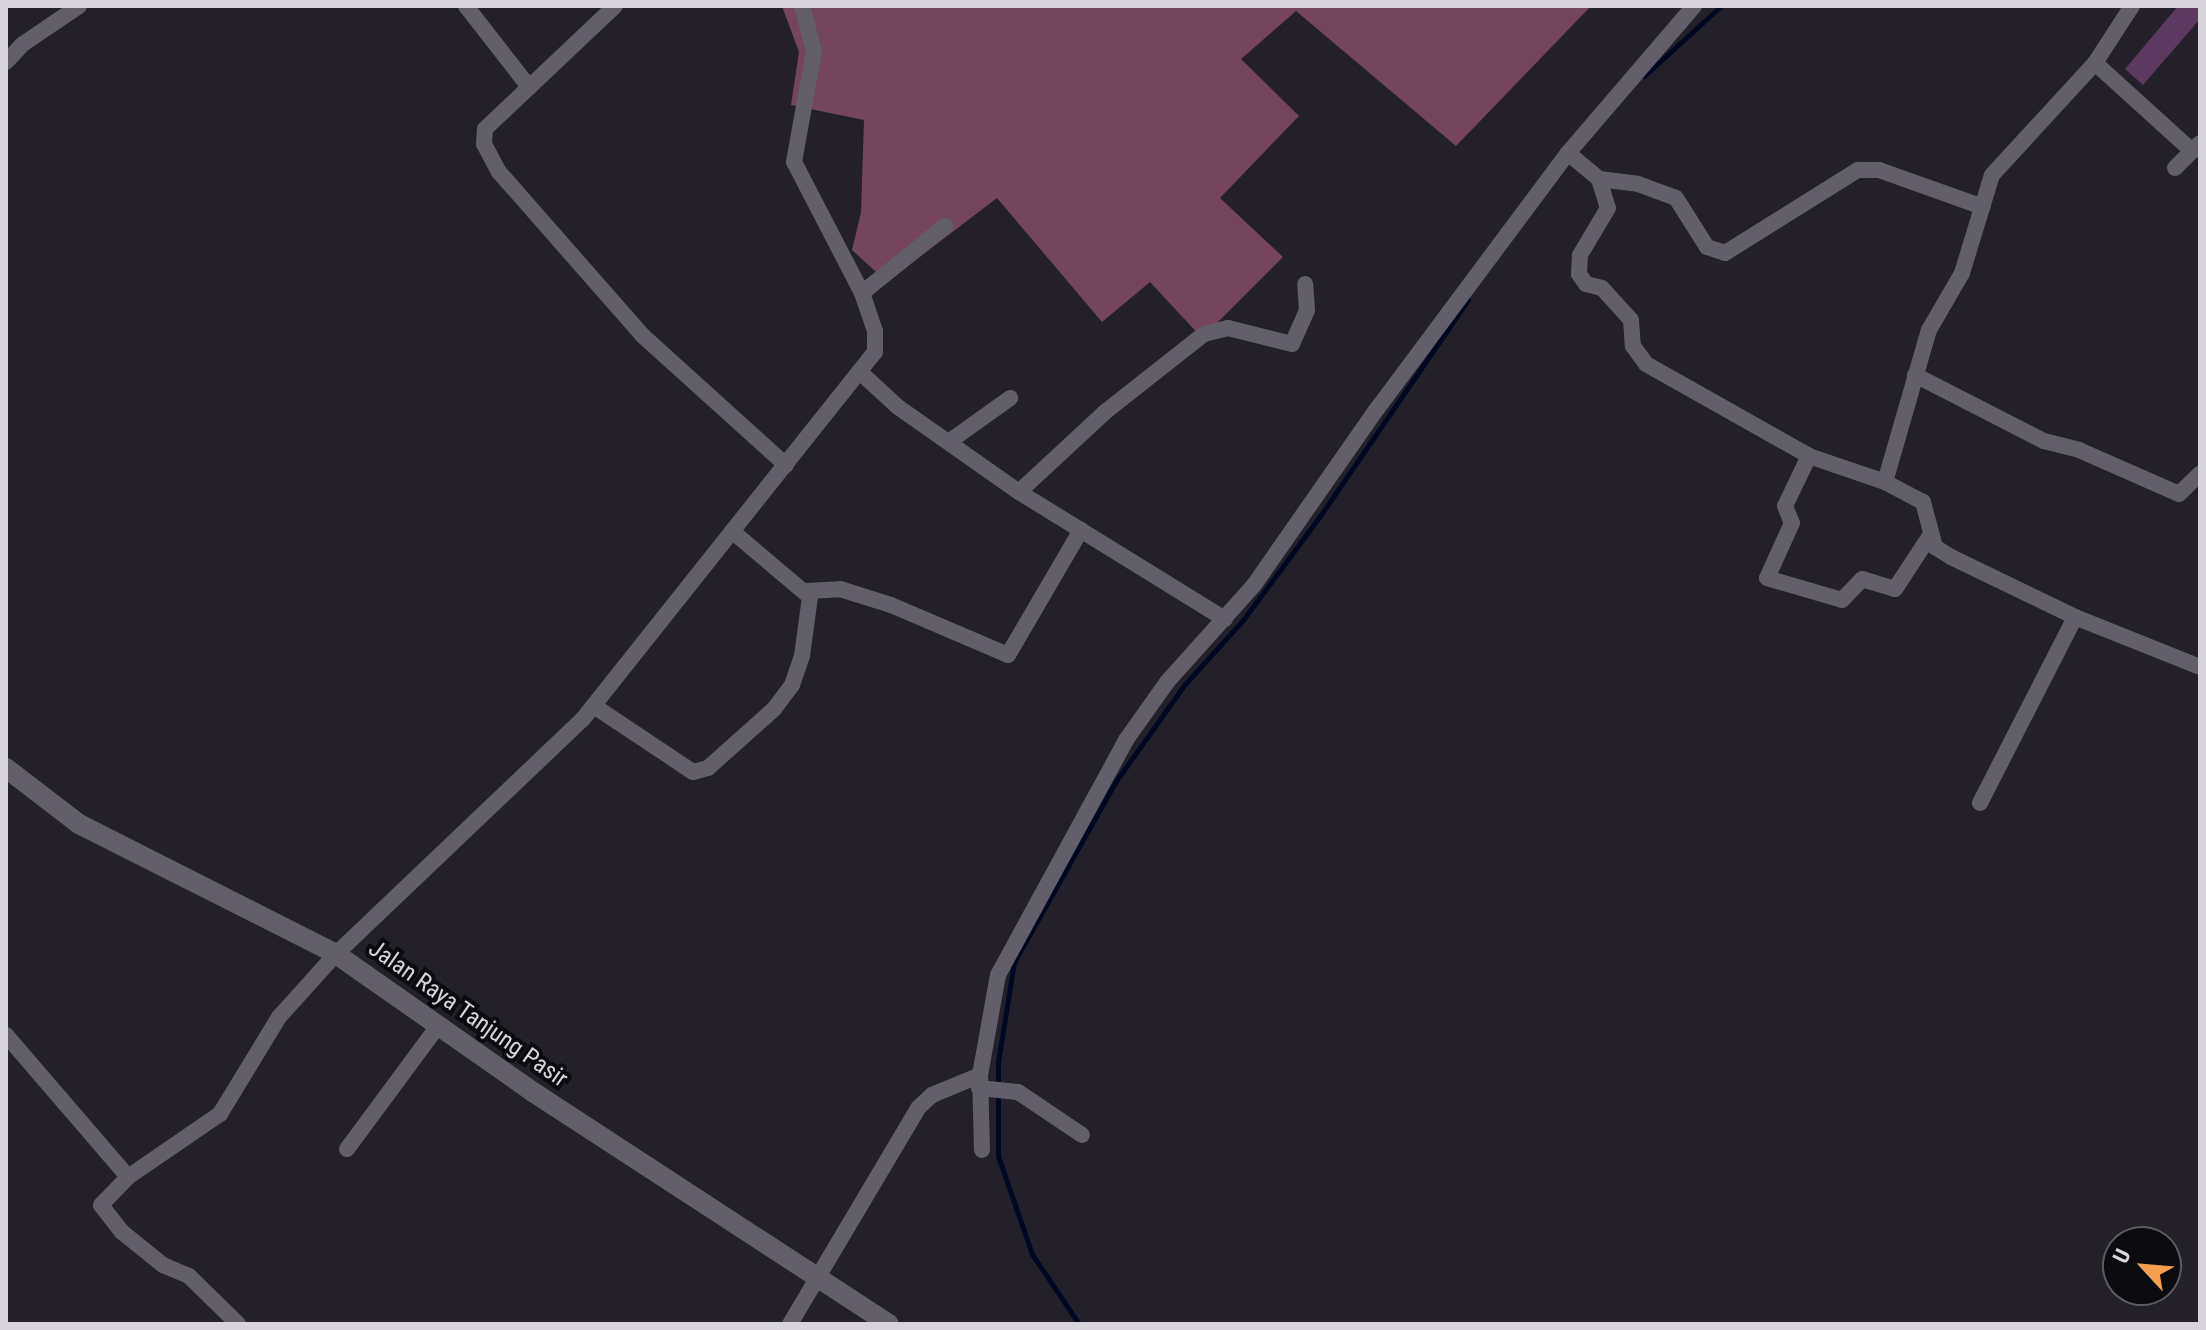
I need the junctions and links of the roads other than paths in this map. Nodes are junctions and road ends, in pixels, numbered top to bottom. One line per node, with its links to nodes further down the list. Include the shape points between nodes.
1 (79, 6): 7 (street)
2 (466, 6): 9 (street)
3 (615, 6): 9 (street)
4 (802, 6): 17 (street, via 814,51 794,162)
5 (1694, 6): 11 (street)
6 (2132, 6): 8 (street)
7 (6, 62)
8 (2095, 63): 10 (street); 14 (street, via 2000,161)
9 (529, 87): 23 (street, via 483,133 499,172 642,335)
10 (2196, 147): 12 (street)
11 (1574, 158): 13 (street); 32 (street)
12 (2175, 168)
13 (1599, 179): 14 (street, via 1638,184 1676,198 1707,247 1725,253 1858,170 1879,170); 22 (street, via 1607,212 1577,269 1583,282 1602,288 1631,320 1636,352 1646,364)
14 (1983, 207): 19 (street, via 1962,273 1929,330)
15 (945, 226): 17 (street)
16 (1305, 284): 26 (street, via 1307,310 1292,344 1228,328 1204,334 1105,412)
17 (862, 293): 18 (street, via 876,342)
18 (861, 373): 21 (street, via 898,407); 23 (street)
19 (1915, 375): 24 (street, via 2044,441 2079,450 2179,494); 25 (street)
20 (1010, 398): 21 (street)
21 (950, 441): 26 (street)
22 (1809, 456): 25 (street); 29 (street, via 1785,506 1792,523 1767,578 1842,600 1862,579 1895,589)
23 (786, 465): 28 (street)
24 (2200, 474)
25 (1885, 482): 29 (street, via 1923,502)
26 (1019, 492): 27 (street)
27 (1081, 530): 30 (street, via 1008,655 891,605 840,589); 32 (street)
28 (732, 531): 30 (street); 34 (street)
29 (1931, 534): 31 (street, via 1935,547 1951,557)
30 (806, 591): 34 (street, via 810,602 792,685 757,729 708,768 686,769)
31 (2075, 617): 33 (street); 36 (street)
32 (1225, 619): 40 (street, via 1167,682 1126,740 1018,929 987,1010)
33 (2200, 667)
34 (594, 706): 37 (street, via 548,758 474,820)
35 (6, 768): 37 (street, Jalan Raya Tanjung Pasir, via 79,824)
36 (1980, 803)
37 (336, 954): 38 (street, Jalan Raya Tanjung Pasir); 44 (street, via 279,1017 220,1114)
38 (438, 1026): 42 (street); 45 (street, Jalan Raya Tanjung Pasir)
39 (6, 1035): 44 (street)
40 (980, 1084): 41 (street, via 1007,1089); 43 (street); 45 (street, via 932,1095 918,1108)
41 (1082, 1135)
42 (347, 1149)
43 (982, 1150)
44 (125, 1180): 46 (street, via 101,1205 102,1213 163,1265 189,1276)
45 (820, 1277): 47 (street); 48 (street, Jalan Raya Tanjung Pasir)
46 (238, 1324)
47 (790, 1324)
48 (889, 1324)

